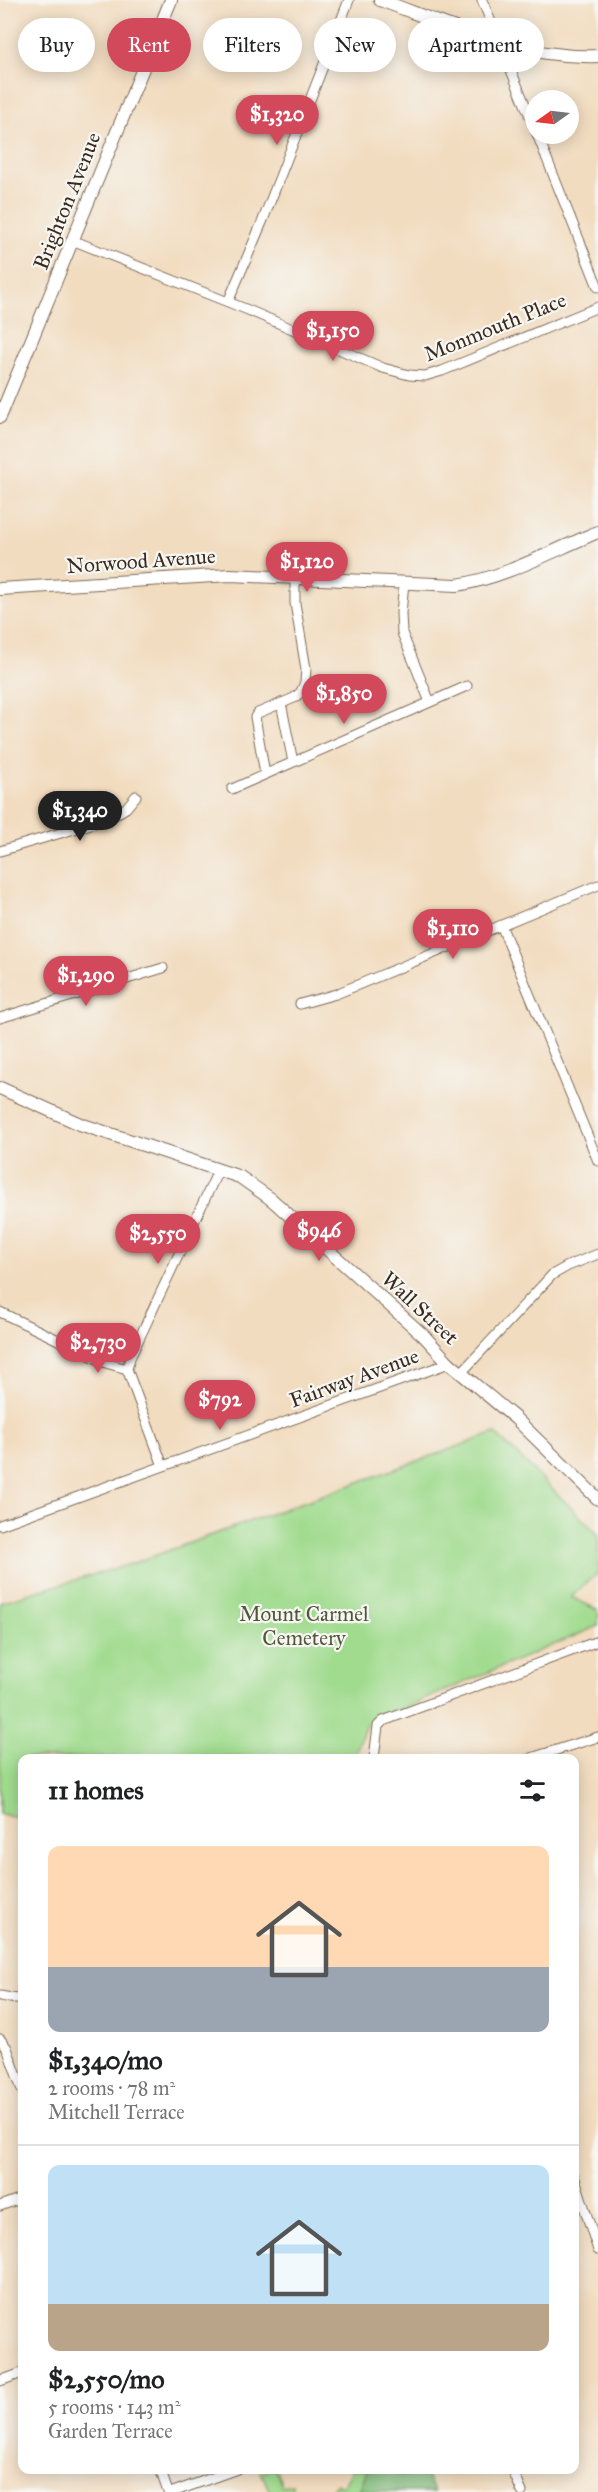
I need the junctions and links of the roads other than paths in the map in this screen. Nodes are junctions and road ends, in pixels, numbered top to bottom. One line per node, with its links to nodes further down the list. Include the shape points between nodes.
1 (171, 0): 12 (street, Brighton Avenue)
2 (349, 0): 14 (street)
3 (380, 0): 5 (street)
4 (482, 0): 6 (street)
5 (429, 18)
6 (489, 18)
7 (544, 53): 8 (street)
8 (598, 56)
9 (511, 72): 10 (street)
10 (525, 106)
11 (541, 144): 13 (street)
12 (72, 240): 14 (street, Monmouth Place); 16 (street, Brighton Avenue)
13 (598, 287)
14 (228, 302): 15 (street, Monmouth Place, via 383,368 425,376)
15 (598, 307)
16 (0, 417)
17 (598, 532): 19 (street, Norwood Avenue, via 471,583)
18 (295, 577): 19 (street, Norwood Avenue); 20 (street, Norwood Avenue, via 181,576); 23 (street, via 306,675 301,692)
19 (404, 583): 22 (street, via 402,633)
20 (0, 589)
21 (467, 686): 22 (street)
22 (430, 702): 24 (street)
23 (281, 703): 24 (street); 25 (street, via 255,717)
24 (292, 762): 25 (street)
25 (265, 774): 26 (street)
26 (232, 789)
27 (136, 796): 28 (street, via 108,819)
28 (0, 851)
29 (598, 885): 30 (street)
30 (501, 925): 32 (street, via 336,994); 35 (street)
31 (163, 968): 33 (street)
32 (300, 1004)
33 (0, 1018)
34 (0, 1088): 36 (street, Wall Street, via 80,1124)
35 (598, 1161)
36 (218, 1171): 39 (street, Wall Street, via 247,1180 271,1199 424,1335); 40 (street)
37 (598, 1254): 41 (street, via 552,1275)
38 (0, 1312): 40 (street, via 106,1363)
39 (449, 1363): 41 (street, Wall Street); 42 (street, Fairway Avenue)
40 (128, 1369): 42 (street)
41 (462, 1372): 43 (street, Wall Street)
42 (163, 1466): 44 (street, Fairway Avenue)
43 (598, 1499)
44 (0, 1525)
45 (598, 1641): 47 (street, via 384,1721 378,1726)
46 (598, 1737): 48 (street)
47 (374, 1754)
48 (544, 1754)
49 (0, 1996): 50 (street)
50 (18, 1999)
51 (0, 2039): 52 (street)
52 (18, 2079)
53 (579, 2191): 56 (street)
54 (18, 2199): 55 (street)
55 (0, 2206)
56 (597, 2247)
57 (18, 2374): 58 (street)
58 (0, 2381)
59 (162, 2474): 62 (street)
60 (223, 2474): 63 (street)
61 (514, 2474): 64 (street)
62 (168, 2492)
63 (174, 2492)
64 (522, 2492)

